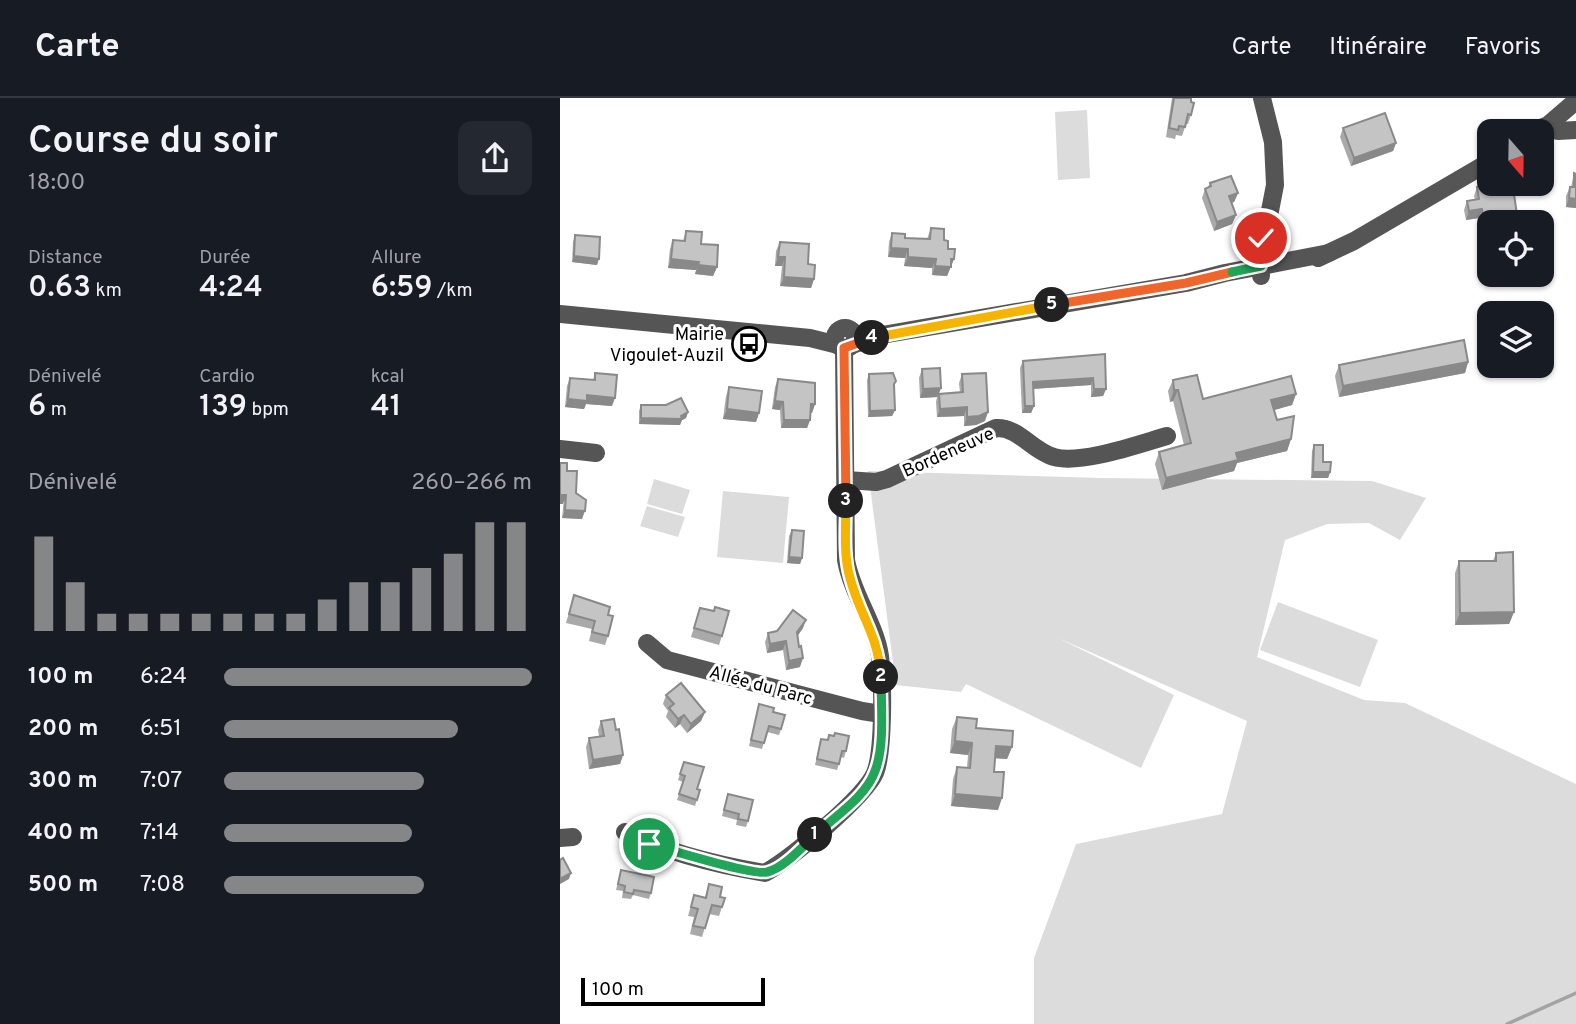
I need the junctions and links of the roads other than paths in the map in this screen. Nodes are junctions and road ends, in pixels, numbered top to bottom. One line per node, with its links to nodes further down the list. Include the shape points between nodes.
1 (1262, 98): 8 (street, via 1273,142 1275,175 1273,203 1259,247)
2 (1575, 114): 3 (street); 4 (street)
3 (1554, 123)
4 (1554, 134)
5 (1477, 157): 7 (street, via 1437,181)
6 (1477, 169): 7 (street)
7 (1411, 206): 8 (street, via 1329,253)
8 (1261, 271): 10 (street)
9 (560, 314): 10 (street)
10 (845, 340): 14 (street)
11 (1167, 436): 14 (street, Bordeneuve, via 1111,452 1063,459 1038,451 1005,428 996,428 887,479)
12 (560, 449): 13 (street)
13 (597, 453)
14 (846, 480): 16 (street, via 846,560 880,655)
15 (647, 643): 16 (street, Allée du Parc, via 667,660)
16 (881, 714): 17 (street, via 878,758 867,784 804,846 765,873 649,844)
17 (625, 832)

